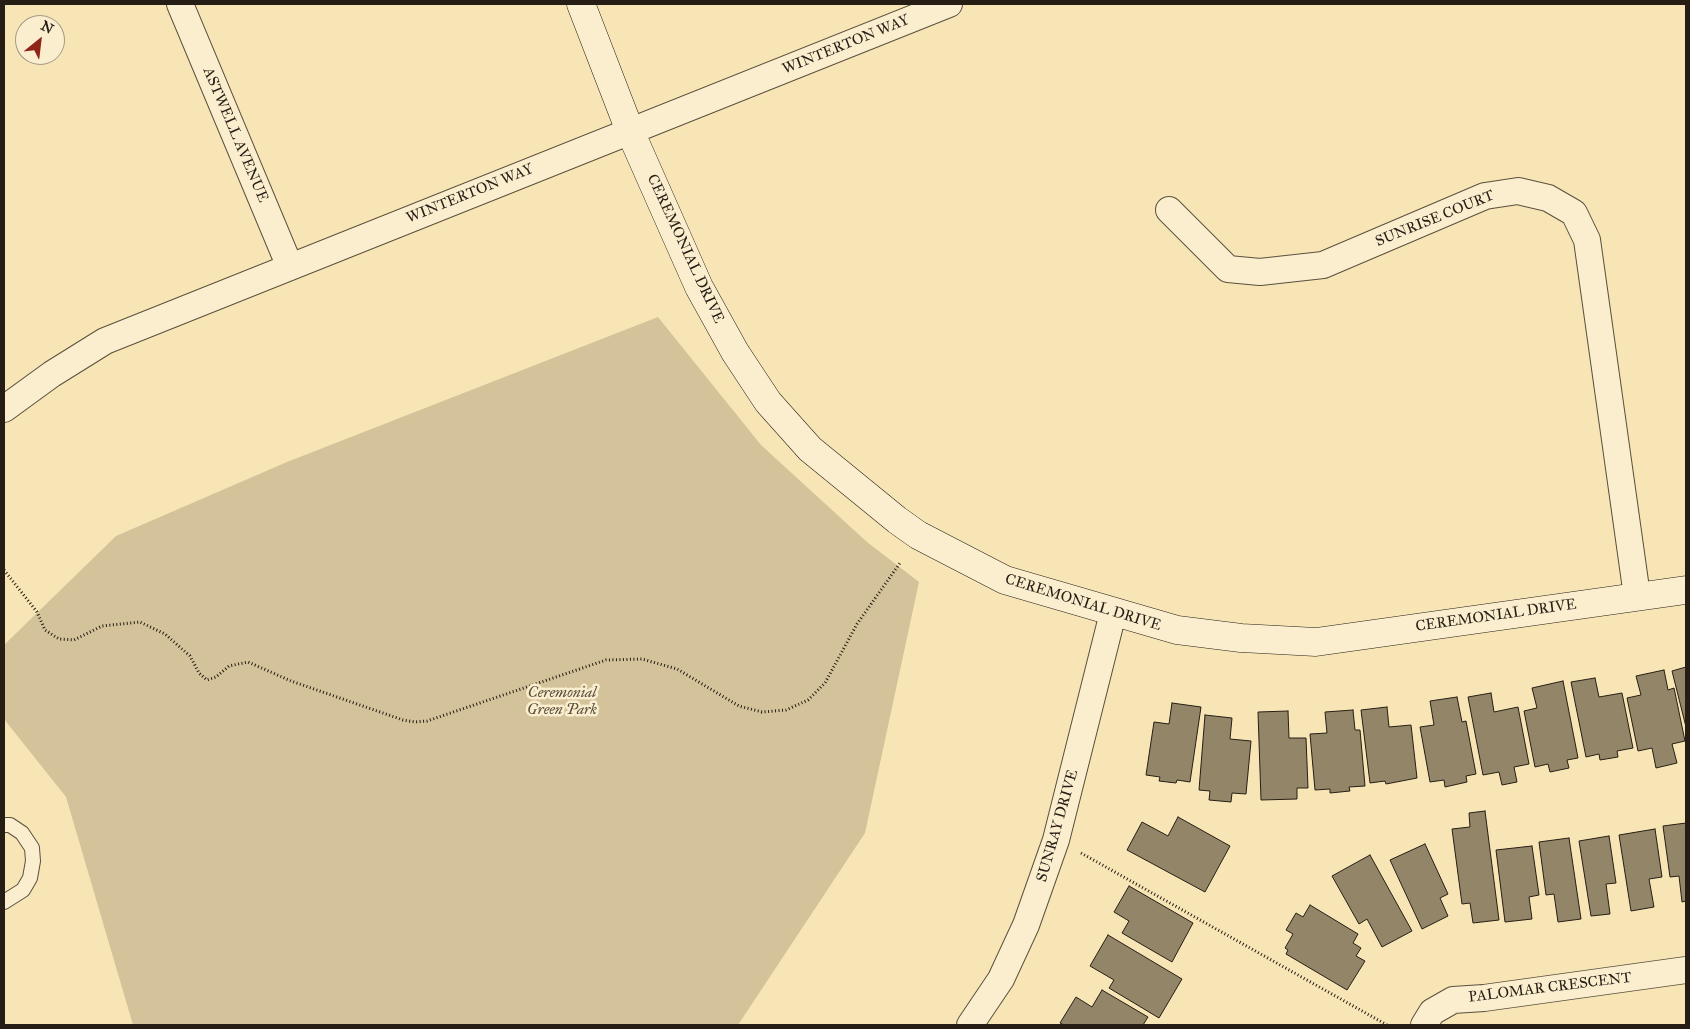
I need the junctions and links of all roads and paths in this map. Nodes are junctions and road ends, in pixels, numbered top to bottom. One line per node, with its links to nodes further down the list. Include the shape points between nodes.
1 (180, 4): 6 (street, ASTWELL AVENUE)
2 (581, 4): 4 (street, CEREMONIAL DRIVE)
3 (949, 4): 4 (street, WINTERTON WAY)
4 (630, 131): 6 (street, WINTERTON WAY); 12 (street, CEREMONIAL DRIVE, via 699,287 735,352 768,402 810,449 918,535 1005,580)
5 (1169, 210): 11 (street, SUNRISE COURT, via 1228,268 1260,272 1323,265 1485,196 1518,190 1548,198 1574,213 1587,240)
6 (290, 266): 7 (street, WINTERTON WAY, via 105,341)
7 (4, 409)
8 (900, 563): 9 (path, via 857,624 825,683 808,700 786,710 762,712 739,706 677,669 642,659 606,660 427,721 415,722 291,681 248,662 229,666 207,680 190,656 165,634 140,622 102,626 74,640 59,639 44,630 37,612)
9 (4, 570)
10 (1686, 590): 11 (street, CEREMONIAL DRIVE)
11 (1637, 596): 12 (street, CEREMONIAL DRIVE, via 1316,642 1177,630)
12 (1113, 613): 14 (street, SUNRAY DRIVE)
13 (4, 824): 15 (lane, via 22,833 32,848 33,861 30,878 23,890)
14 (1056, 840): 17 (street, SUNRAY DRIVE, via 1026,925 1001,979); 18 (path)
15 (4, 902)
16 (1686, 970): 19 (street, PALOMAR CRESCENT, via 1453,1000 1432,1012)
17 (970, 1025)
18 (1387, 1025)
19 (1424, 1025)

